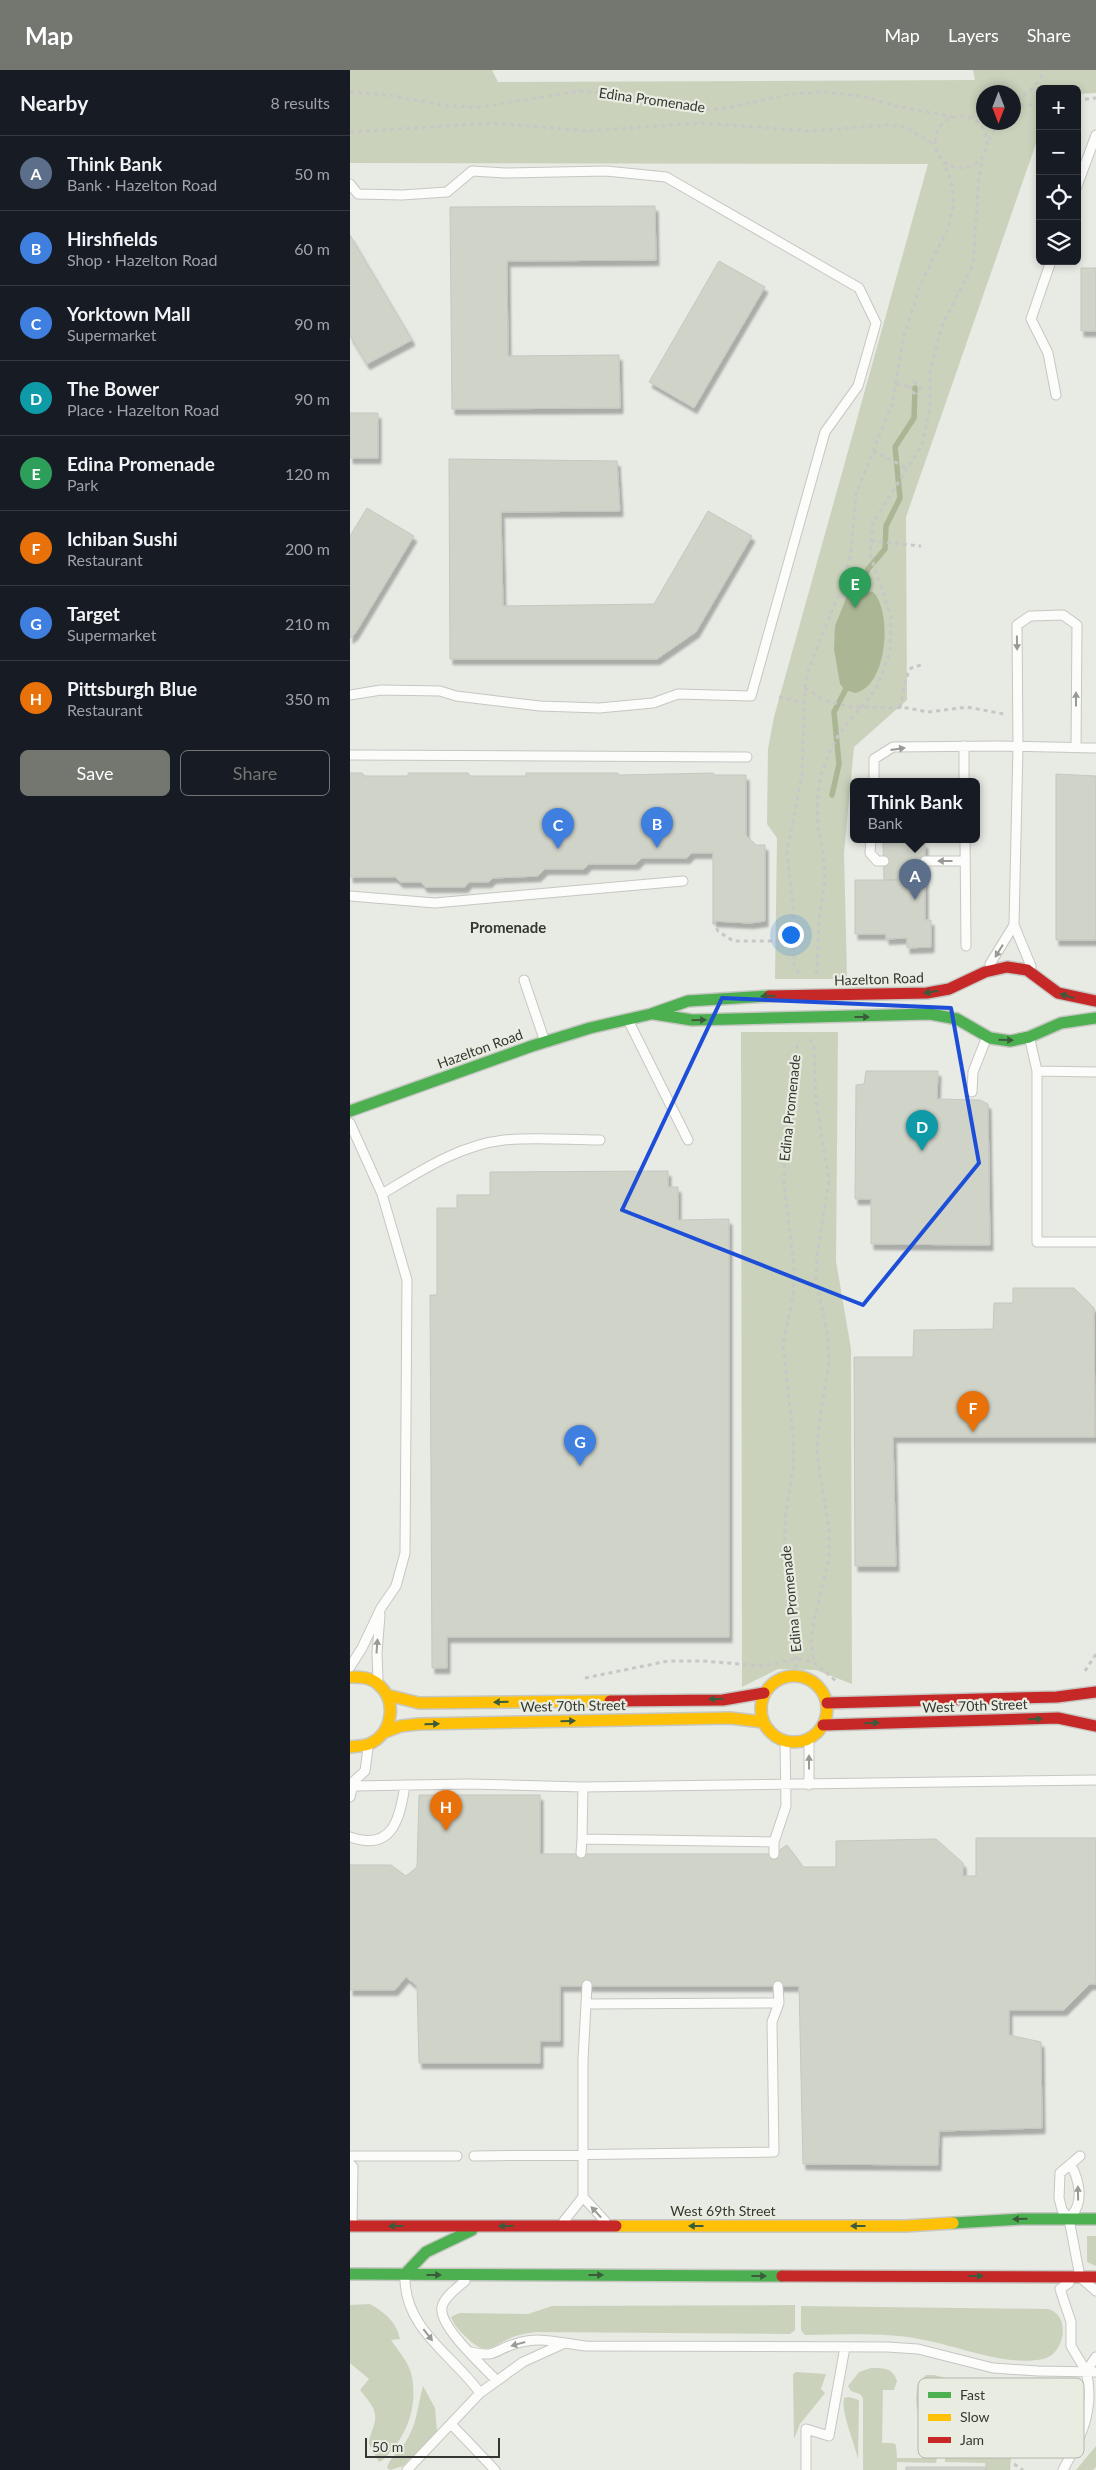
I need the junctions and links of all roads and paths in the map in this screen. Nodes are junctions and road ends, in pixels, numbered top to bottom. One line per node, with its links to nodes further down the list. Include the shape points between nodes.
1 (1044, 70): 3 (path, via 1041,79)
2 (350, 92): 9 (path, Edina Promenade, via 448,106 481,107 579,91 614,93 696,109 721,109 792,94 826,92 861,96)
3 (1021, 97)
4 (1096, 98): 5 (path)
5 (1081, 100)
6 (1036, 104): 7 (path)
7 (1021, 106)
8 (976, 115): 10 (path, Edina Promenade)
9 (953, 117): 10 (path, Edina Promenade); 15 (path, via 939,128)
10 (970, 117): 14 (path, via 984,127)
11 (994, 130): 14 (path)
12 (350, 132): 15 (path, Edina Promenade, via 493,123 588,131 700,123 811,131 890,124 906,127)
13 (1096, 135): 18 (lane)
14 (988, 140): 16 (path)
15 (935, 145): 17 (path)
16 (983, 158): 17 (path, via 976,164 959,168); 23 (path, via 973,265 943,323 930,370)
17 (943, 162): 21 (path, via 954,202 948,228 921,283 904,336)
18 (1081, 175)
19 (350, 184): 32 (lane, via 358,194 402,195 447,192 472,171 606,171 666,177 859,288 876,323 858,386 825,432 751,696 678,694 653,703 598,708 540,706 456,696 440,691 381,690)
20 (1050, 265): 25 (lane, via 1031,319 1048,353)
21 (896, 384): 22 (path); 26 (path, via 892,404)
22 (909, 387): 24 (path, via 916,382); 24 (path, via 911,393 916,394)
23 (930, 387): 24 (path); 27 (path, via 930,407 922,444)
24 (920, 388)
25 (1056, 395)
26 (873, 451): 27 (path); 31 (path, via 856,494 851,554 842,586 809,668)
27 (908, 468): 28 (path, via 873,523)
28 (871, 541): 29 (path); 35 (path, via 872,560 891,617 892,639 882,677)
29 (921, 546)
30 (920, 665): 36 (path, via 911,668 906,678)
31 (805, 688): 34 (path); 35 (path, via 824,700)
32 (350, 695)
33 (779, 697): 34 (path)
34 (804, 703): 55 (path, via 802,775 788,853)
35 (860, 707): 36 (path); 58 (path, via 834,742 820,778 818,828 825,881 819,925 818,971)
36 (900, 708): 37 (path, via 928,712 967,707 998,714)
37 (1018, 714): 39 (lane); 40 (lane, one-way to 37, via 1077,625 1063,615 1030,616 1016,625)
38 (964, 746): 39 (lane); 44 (lane, one-way to 38, via 874,759 893,747); 45 (lane)
39 (1018, 747): 40 (lane); 54 (lane)
40 (1076, 748): 41 (lane)
41 (1096, 748)
42 (350, 755): 43 (lane)
43 (747, 757)
44 (874, 778)
45 (964, 778)
46 (871, 843): 48 (lane, via 870,853 877,861)
47 (965, 843): 50 (lane)
48 (884, 861)
49 (925, 861): 50 (lane, one-way to 49)
50 (965, 861): 56 (lane)
51 (683, 882): 52 (lane, via 435,903)
52 (350, 896)
53 (713, 921): 55 (path, via 718,931 734,941)
54 (1014, 926): 57 (lane, one-way to 57); 59 (lane)
55 (794, 941): 61 (path, via 794,965)
56 (966, 946)
57 (981, 975): 59 (street, Hazelton Road, via 1007,967 1027,970); 62 (street); 65 (street, Hazelton Road, one-way to 65, via 949,989 927,993 737,997 688,1001)
58 (810, 976)
59 (1039, 978): 63 (street, Hazelton Road, one-way to 59, via 1058,993); 69 (street, via 1049,1007 1046,1021)
60 (524, 980): 73 (lane)
61 (802, 981)
62 (967, 994)
63 (1096, 1001)
64 (966, 1011): 68 (street)
65 (651, 1014): 67 (street, Hazelton Road); 68 (street, Hazelton Road, one-way to 68, via 692,1020 930,1014)
66 (1096, 1018): 69 (street, Hazelton Road, via 1069,1021)
67 (627, 1019): 73 (street, Hazelton Road); 80 (lane)
68 (974, 1028): 70 (street, Hazelton Road)
69 (1034, 1034): 70 (street, Hazelton Road, one-way to 69, via 1010,1041); 74 (lane)
70 (988, 1037): 76 (lane, via 973,1072)
71 (810, 1038): 86 (path, Edina Promenade, via 814,1046 816,1100 829,1181 816,1279 828,1337 829,1363 818,1423 817,1453 829,1530 829,1559 814,1620 811,1641)
72 (801, 1039): 85 (path, Edina Promenade, via 797,1048 785,1140 784,1184 794,1268 793,1296 783,1345 793,1436 784,1556 796,1630)
73 (545, 1042): 77 (street, Hazelton Road)
74 (1037, 1071): 75 (lane); 82 (lane, via 1037,1242)
75 (1096, 1072)
76 (972, 1092)
77 (350, 1111)
78 (350, 1123): 81 (lane)
79 (600, 1140): 81 (lane, via 503,1140 442,1159)
80 (688, 1140)
81 (382, 1194): 83 (lane, via 406,1288 405,1553 396,1586)
82 (1096, 1242)
83 (381, 1608): 87 (lane); 93 (lane, one-way to 83, via 376,1661)
84 (1096, 1654): 88 (path, via 1085,1671)
85 (797, 1659): 86 (path); 89 (path, Edina Promenade); 91 (path, via 764,1666 668,1661)
86 (814, 1662): 92 (path)
87 (350, 1667)
88 (1078, 1675)
89 (796, 1676): 95 (street, via 779,1679); 98 (street, via 818,1685)
90 (350, 1677): 93 (street, via 363,1677)
91 (578, 1679)
92 (840, 1683)
93 (378, 1684): 96 (street)
94 (1096, 1692): 98 (street, West 70th Street, via 1057,1698)
95 (764, 1693): 96 (street, West 70th Street, one-way to 96, via 722,1700 419,1704); 100 (street, via 760,1712)
96 (387, 1695): 103 (street, via 391,1710)
97 (1096, 1698): 99 (street)
98 (827, 1704): 101 (street)
99 (1096, 1720)
100 (763, 1722): 103 (street, West 70th Street, one-way to 100, via 419,1724 730,1718); 105 (street, via 768,1731)
101 (824, 1725): 102 (street, West 70th Street, one-way to 102, via 1058,1718); 104 (street)
102 (1096, 1726)
103 (385, 1732): 106 (street)
104 (809, 1739): 105 (street); 111 (lane, one-way to 104)
105 (785, 1742): 110 (lane)
106 (368, 1745): 107 (street); 109 (lane, via 365,1771)
107 (350, 1747)
108 (1096, 1780): 111 (lane)
109 (353, 1781): 112 (lane); 114 (lane)
110 (784, 1784): 111 (lane); 113 (lane); 117 (lane, via 786,1806)
111 (809, 1784)
112 (405, 1785): 113 (lane); 115 (lane, via 401,1811 392,1831 382,1838 362,1842)
113 (583, 1787): 116 (lane)
114 (350, 1796)
115 (350, 1837)
116 (582, 1839): 117 (lane); 118 (lane)
117 (774, 1842): 119 (lane)
118 (581, 1853)
119 (774, 1854)
120 (586, 1985): 123 (lane)
121 (778, 1986): 122 (lane)
122 (779, 2003): 123 (lane); 127 (lane, via 772,2022 774,2152)
123 (586, 2004): 127 (lane)
124 (350, 2156): 125 (lane)
125 (457, 2156)
126 (474, 2156): 127 (lane)
127 (583, 2156): 131 (lane)
128 (1080, 2156): 130 (lane)
129 (350, 2164): 137 (lane, via 353,2167)
130 (1070, 2165): 132 (lane, one-way to 130, via 1077,2210 1080,2195 1077,2176); 132 (lane, via 1060,2173 1058,2185 1062,2210)
131 (583, 2197): 135 (lane); 136 (lane, one-way to 131)
132 (1069, 2219): 133 (street, West 69th Street); 136 (street, West 69th Street, one-way to 136, via 906,2226); 141 (lane)
133 (1096, 2219)
134 (479, 2226): 135 (street, West 69th Street, one-way to 134); 137 (street, West 69th Street, one-way to 137); 139 (street, via 430,2249)
135 (560, 2226): 136 (street, West 69th Street)
136 (610, 2226)
137 (351, 2227)
138 (350, 2274): 139 (street)
139 (405, 2274): 140 (street, one-way to 140); 151 (lane, one-way to 151, via 409,2298 424,2332)
140 (472, 2275): 141 (street, one-way to 141); 146 (lane, via 450,2294 442,2306 444,2321)
141 (1080, 2277): 142 (street); 143 (lane); 148 (lane, via 1060,2289 1071,2322 1071,2346)
142 (1096, 2277)
143 (1096, 2291)
144 (565, 2343): 145 (lane, via 585,2346); 146 (lane, one-way to 146, via 541,2338 513,2344 486,2356); 150 (lane, via 523,2362)
145 (845, 2347): 148 (lane, via 918,2349 993,2368); 158 (lane, via 829,2436 806,2429)
146 (471, 2352): 150 (lane)
147 (1096, 2356): 148 (lane)
148 (1086, 2371): 149 (lane); 153 (lane, via 1092,2412)
149 (1096, 2372)
150 (497, 2381): 151 (lane)
151 (480, 2393): 152 (lane)
152 (451, 2424): 156 (lane); 157 (lane)
153 (1084, 2436)
154 (1070, 2458): 160 (lane)
155 (1014, 2464): 159 (path)
156 (407, 2470)
157 (495, 2470)
158 (806, 2470)
159 (1023, 2470)
160 (1063, 2470)

